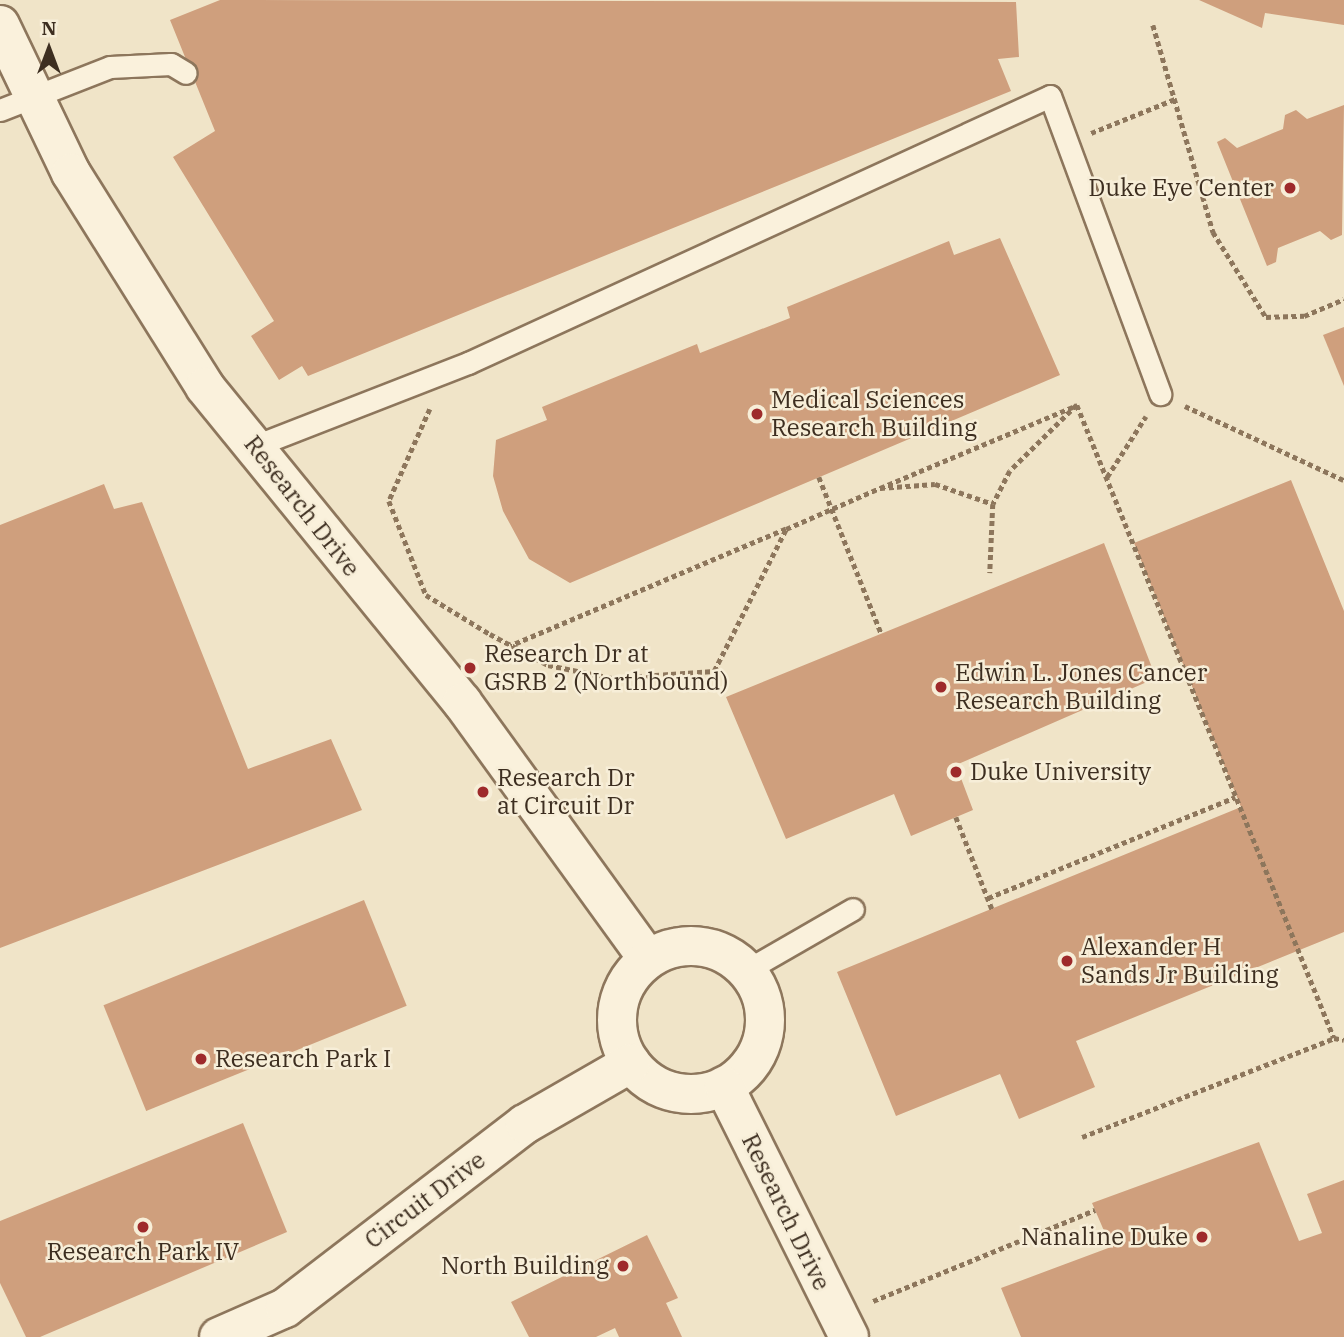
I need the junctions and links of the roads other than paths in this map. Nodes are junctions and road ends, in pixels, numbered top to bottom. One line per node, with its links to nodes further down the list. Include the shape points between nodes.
1 (0, 24): 3 (street, Research Drive)
2 (186, 72): 3 (lane, via 171,64 110,67)
3 (16, 103): 5 (street, Research Drive, via 71,173 205,387)
4 (1160, 394): 5 (lane, via 1050,96 468,363)
5 (256, 446): 7 (street, Research Drive, via 462,702)
6 (853, 909): 8 (lane)
7 (649, 959): 8 (street, via 689,945 727,954); 9 (street, via 622,991 616,1017 620,1042)
8 (747, 970): 10 (street, via 762,993 764,1041 746,1071)
9 (631, 1063): 10 (street, via 645,1079 676,1093 696,1094); 12 (street, Circuit Drive, via 525,1124 285,1308)
10 (724, 1086): 11 (street, Research Drive)
11 (843, 1326)
12 (219, 1337)

